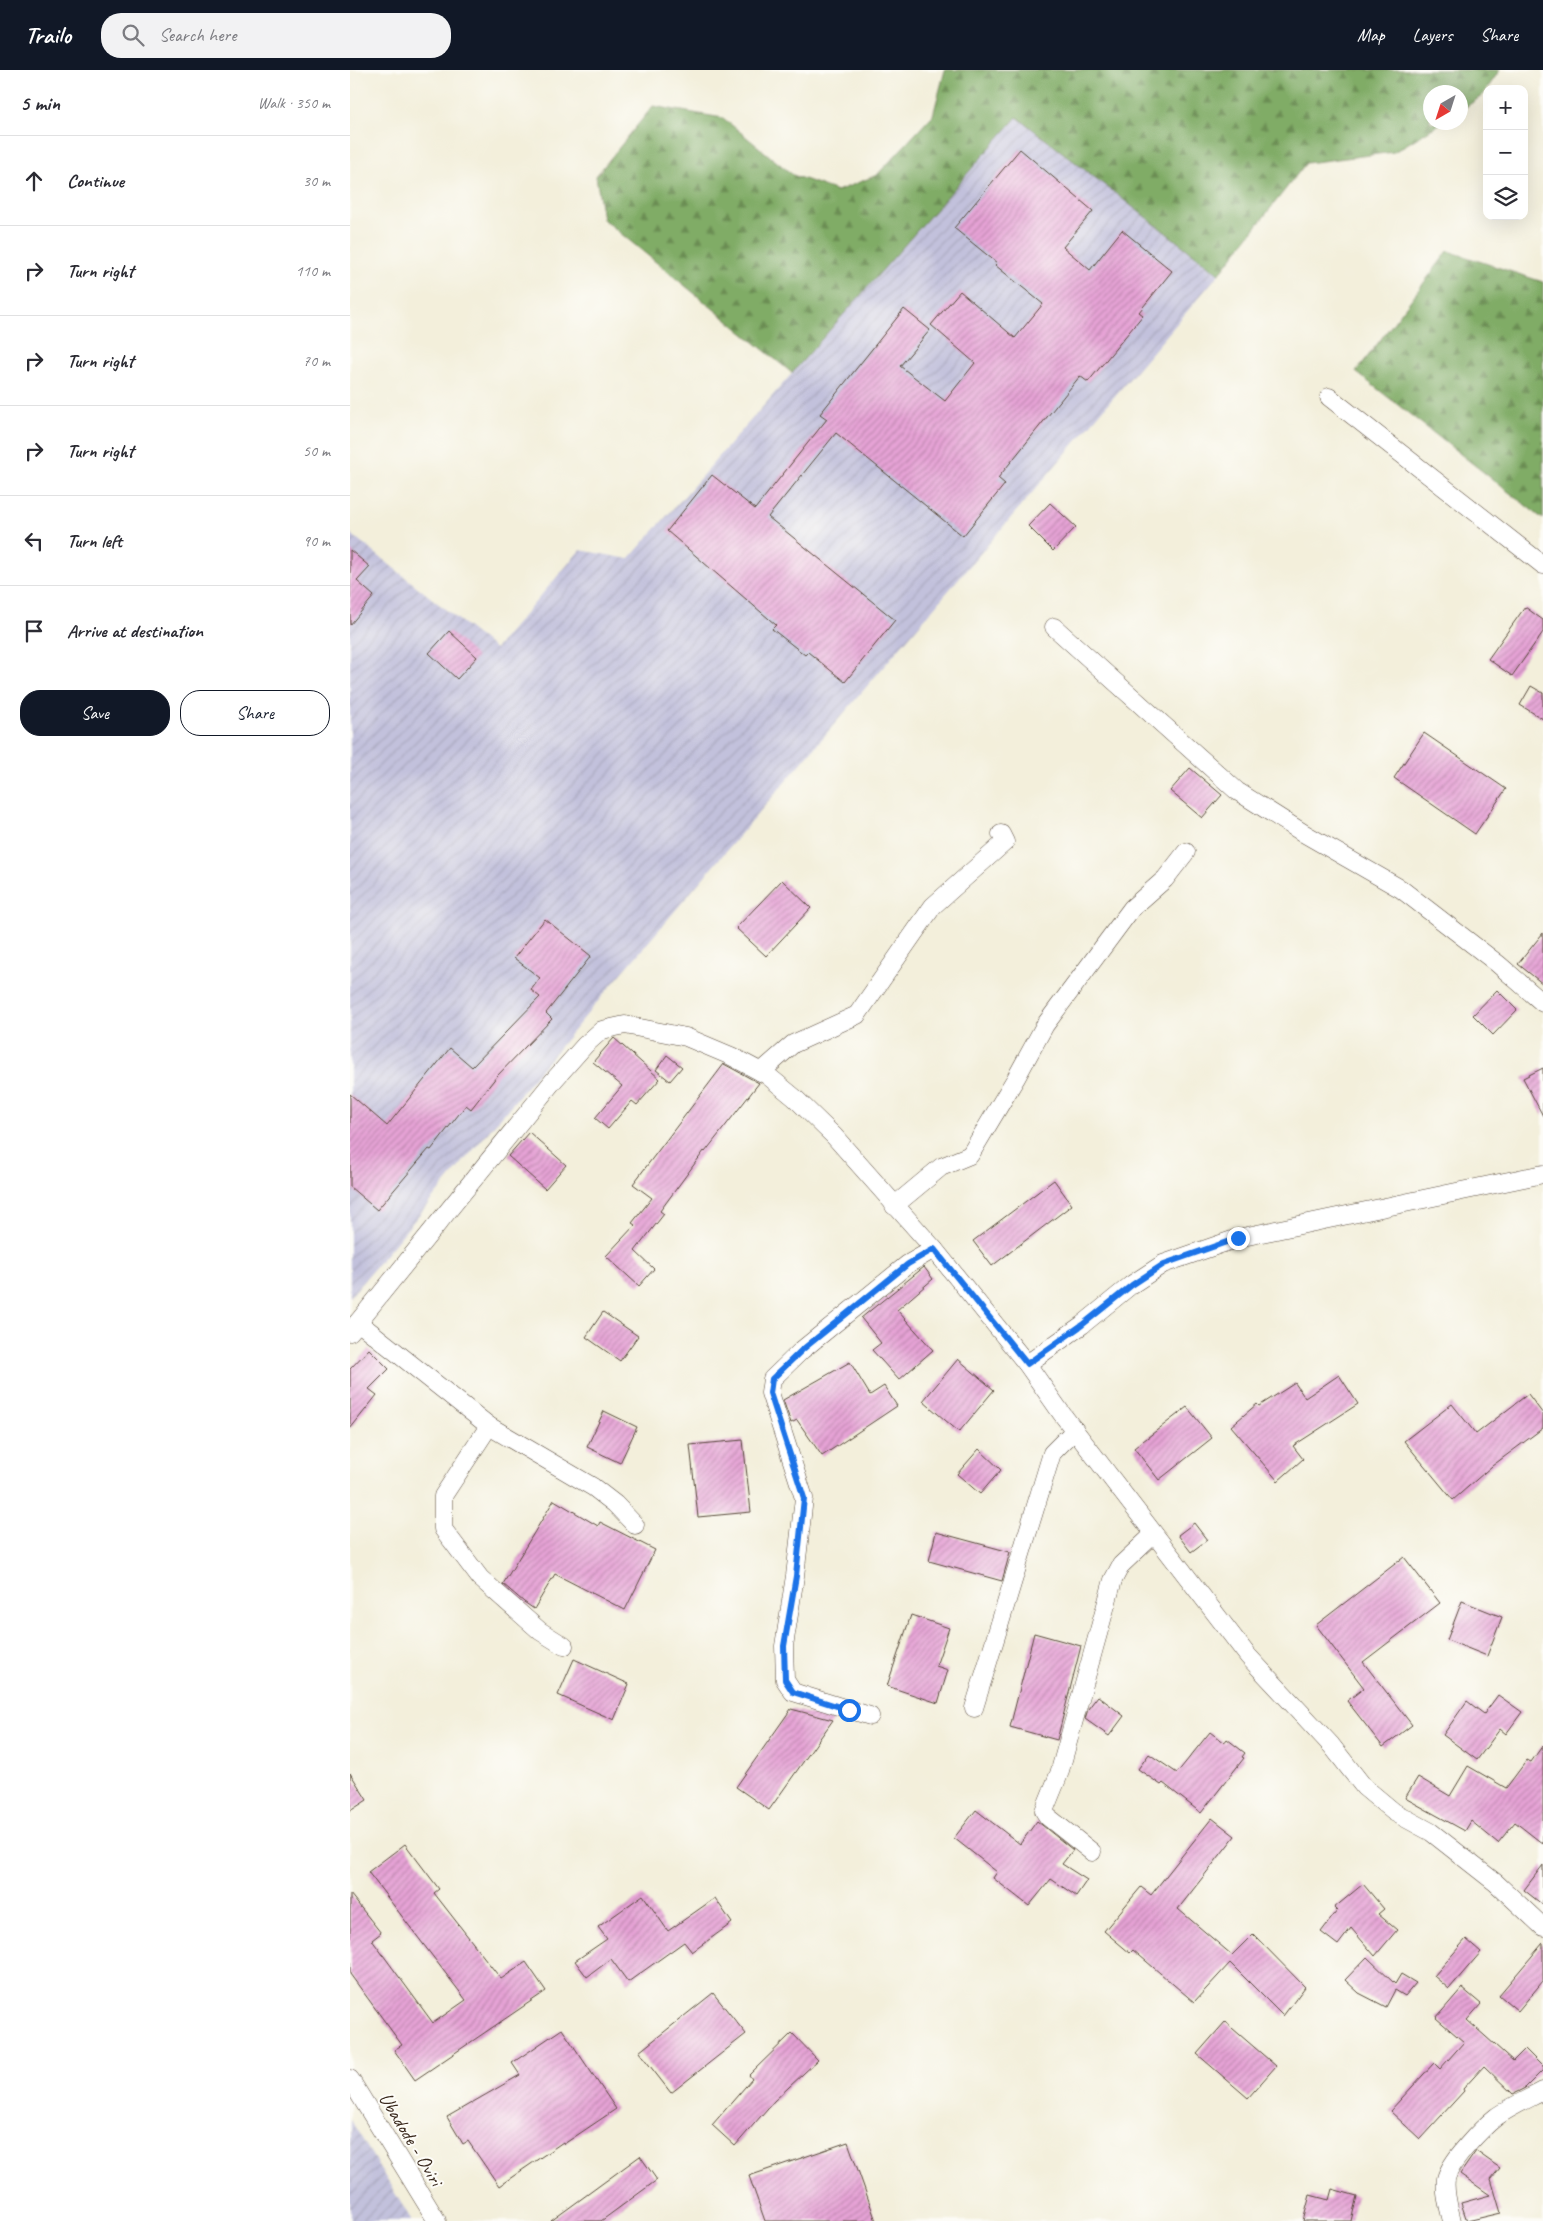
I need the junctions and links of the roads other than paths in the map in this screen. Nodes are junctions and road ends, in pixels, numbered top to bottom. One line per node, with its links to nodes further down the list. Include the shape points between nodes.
1 (1329, 397): 2 (street)
2 (1543, 564)
3 (1054, 627): 6 (street, via 1237,791 1401,889)
4 (1001, 834): 7 (street, via 1005,842 932,906 857,1015 794,1044)
5 (1186, 852): 9 (street, via 1165,879 1132,908 1045,1025 970,1155 940,1167)
6 (1543, 1002)
7 (762, 1072): 9 (street, via 834,1136); 11 (street, via 686,1037 625,1025 602,1030 554,1080)
8 (1543, 1174): 12 (street, via 1238,1238 1201,1249 1164,1264 1132,1285)
9 (894, 1206): 10 (street)
10 (934, 1249): 12 (street); 19 (street, via 908,1264 802,1350 772,1379 770,1393 804,1498 796,1576 784,1646 785,1680 793,1692)
11 (354, 1327): 13 (street)
12 (1027, 1364): 14 (street)
13 (489, 1426): 15 (street, via 593,1488 615,1504); 17 (street, via 443,1496 443,1528 480,1578 540,1631)
14 (1075, 1430): 16 (street); 18 (street, via 1052,1453)
15 (635, 1525)
16 (1154, 1534): 20 (street, via 1121,1565 1113,1580 1059,1774 1044,1811); 21 (street, via 1248,1656 1331,1745 1364,1787 1394,1812 1431,1832 1496,1883)
17 (564, 1646)
18 (974, 1708)
19 (870, 1716)
20 (1092, 1852)
21 (1543, 1927)
22 (350, 2079): 24 (street, Ubadode - Oviri)
23 (1543, 2091): 25 (street, via 1496,2117 1460,2152 1446,2179)
24 (437, 2221)
25 (1452, 2221)

